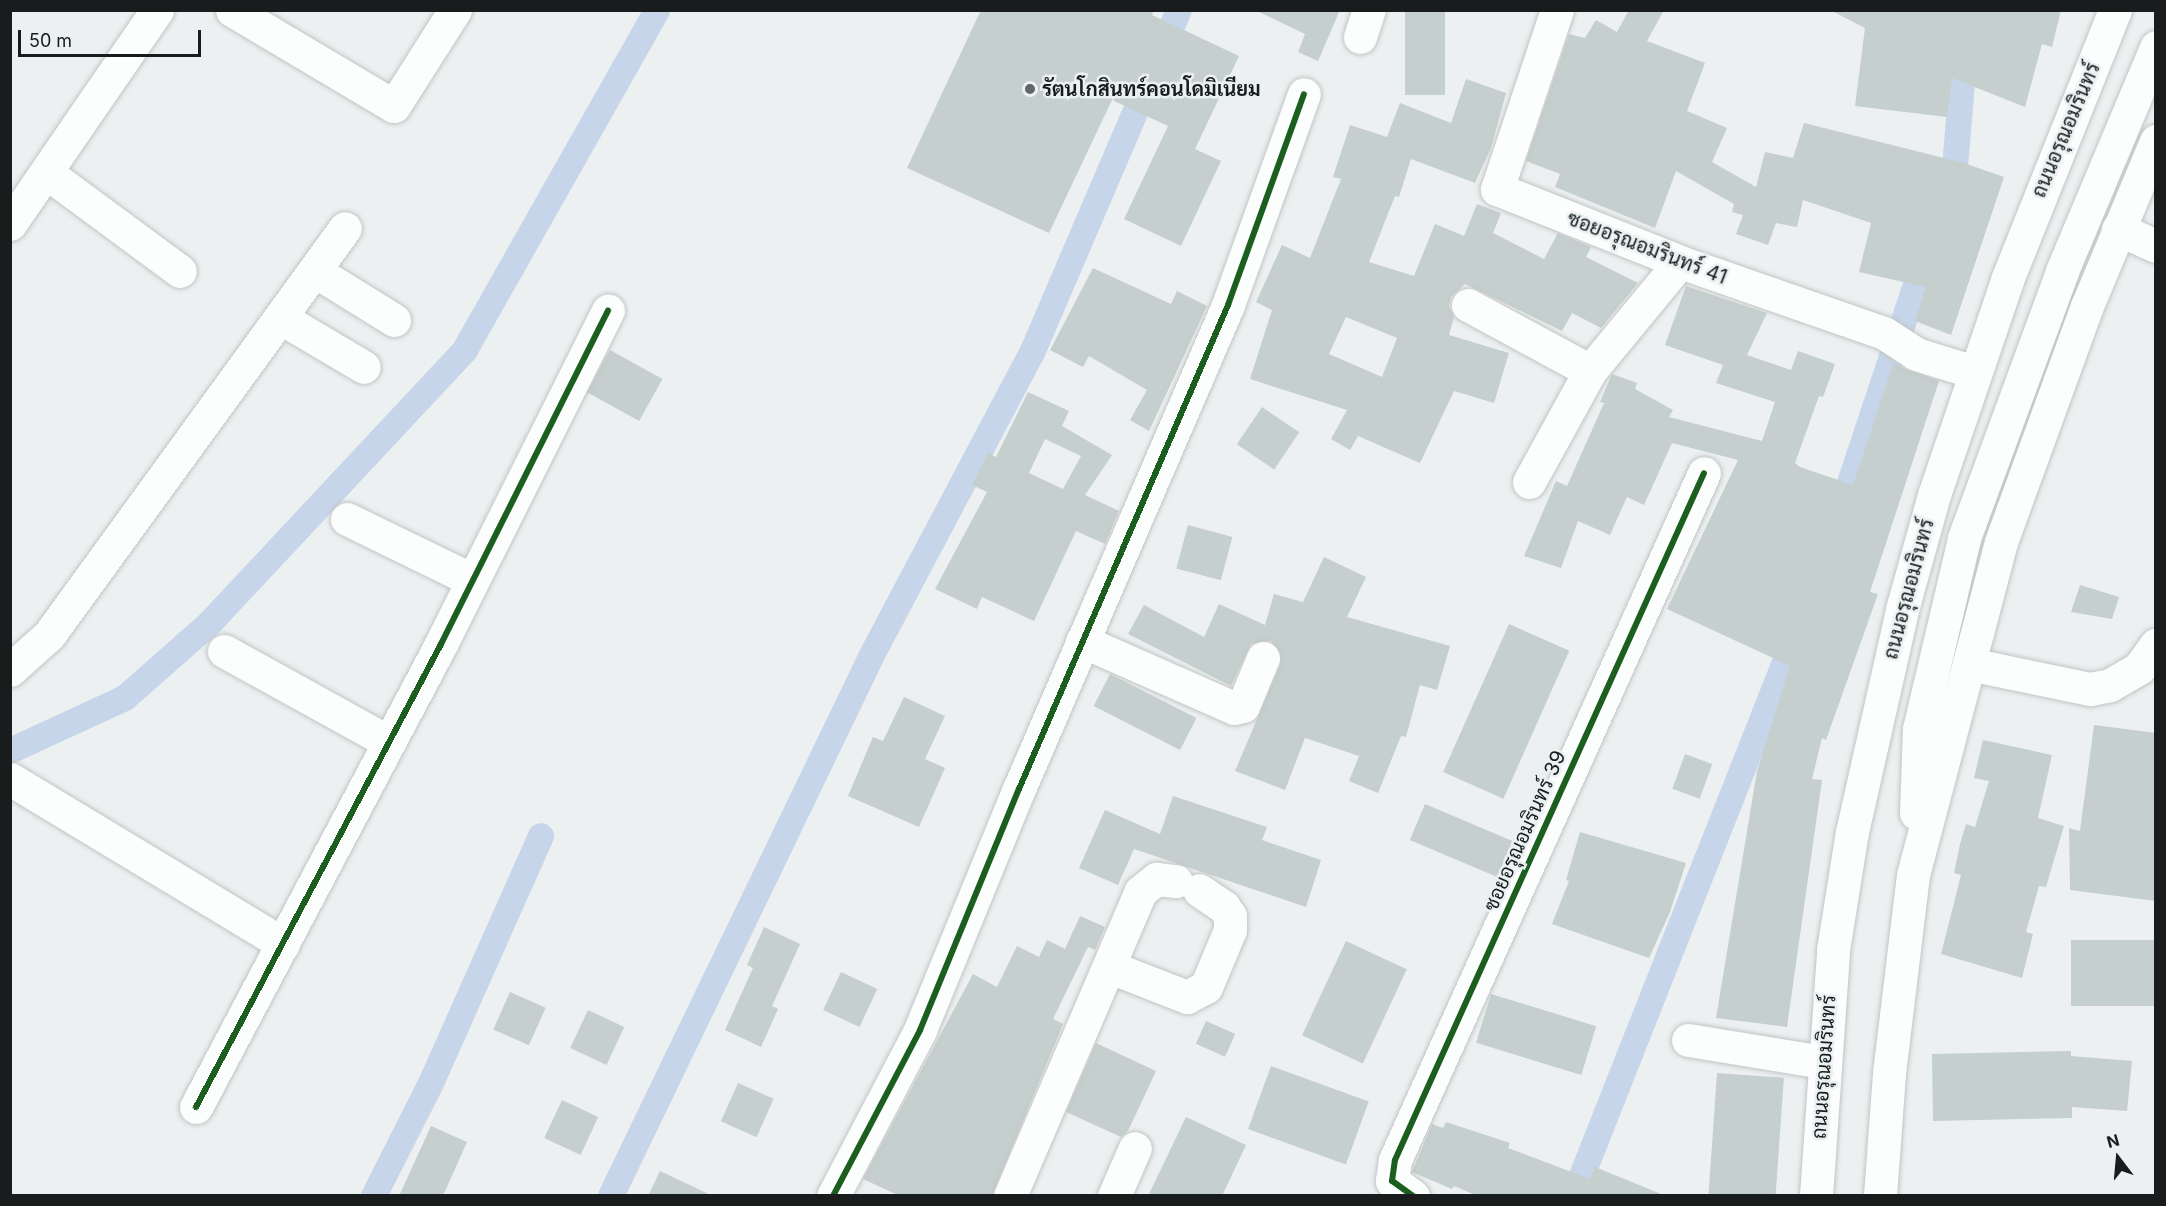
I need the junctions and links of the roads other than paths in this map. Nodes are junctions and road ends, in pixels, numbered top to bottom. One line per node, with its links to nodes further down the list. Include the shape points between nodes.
1 (157, 10): 9 (street)
2 (232, 10): 3 (street, via 394,106)
3 (455, 10)
4 (1557, 10): 14 (street, ซอยอรุณอมรินทร์ 41, via 1497,189)
5 (2115, 10): 23 (street, ถนนอรุณอมรินทร์, via 2044,180)
6 (2156, 47): 36 (street, via 2062,271 1964,538 1919,729)
7 (1304, 94): 28 (street, via 1228,305)
8 (2156, 141): 12 (street)
9 (47, 173): 10 (street); 15 (street)
10 (10, 224)
11 (345, 228): 16 (street)
12 (2118, 229): 13 (street); 32 (street, via 2001,542)
13 (2156, 246)
14 (1680, 262): 22 (street); 23 (street, ซอยอรุณอมรินทร์ 41)
15 (180, 271)
16 (315, 271): 19 (street); 20 (street)
17 (1468, 305): 22 (street)
18 (608, 310): 27 (street)
19 (281, 318): 21 (street); 33 (street, via 49,635)
20 (394, 320)
21 (364, 367)
22 (1590, 371): 25 (street)
23 (1974, 372): 40 (street, ถนนอรุณอมรินทร์, via 1934,495 1876,716 1835,938)
24 (1704, 473): 46 (street, ซอยอรุณอมรินทร์ 39, via 1395,1160 1392,1181)
25 (1529, 482)
26 (347, 519): 27 (street)
27 (472, 580): 34 (street)
28 (1082, 642): 31 (street, via 1234,708 1242,706); 43 (street, via 920,1030)
29 (2154, 650): 32 (street, via 2139,668 2110,685 2090,689)
30 (224, 651): 34 (street)
31 (1263, 658)
32 (1969, 664): 36 (street)
33 (10, 670)
34 (389, 742): 37 (street)
35 (10, 779): 37 (street)
36 (1913, 875): 48 (street, via 1890,1063)
37 (283, 944): 41 (street)
38 (1110, 967): 38 (street, via 1146,883 1156,879 1188,886 1224,907 1230,916 1230,930 1206,987 1187,997); 44 (street)
39 (1688, 1040): 40 (street)
40 (1823, 1062): 47 (street, ถนนอรุณอมรินทร์)
41 (196, 1107)
42 (1135, 1148): 45 (street)
43 (833, 1196)
44 (1010, 1196)
45 (1114, 1196)
46 (1413, 1196)
47 (1816, 1196)
48 (1880, 1196)

